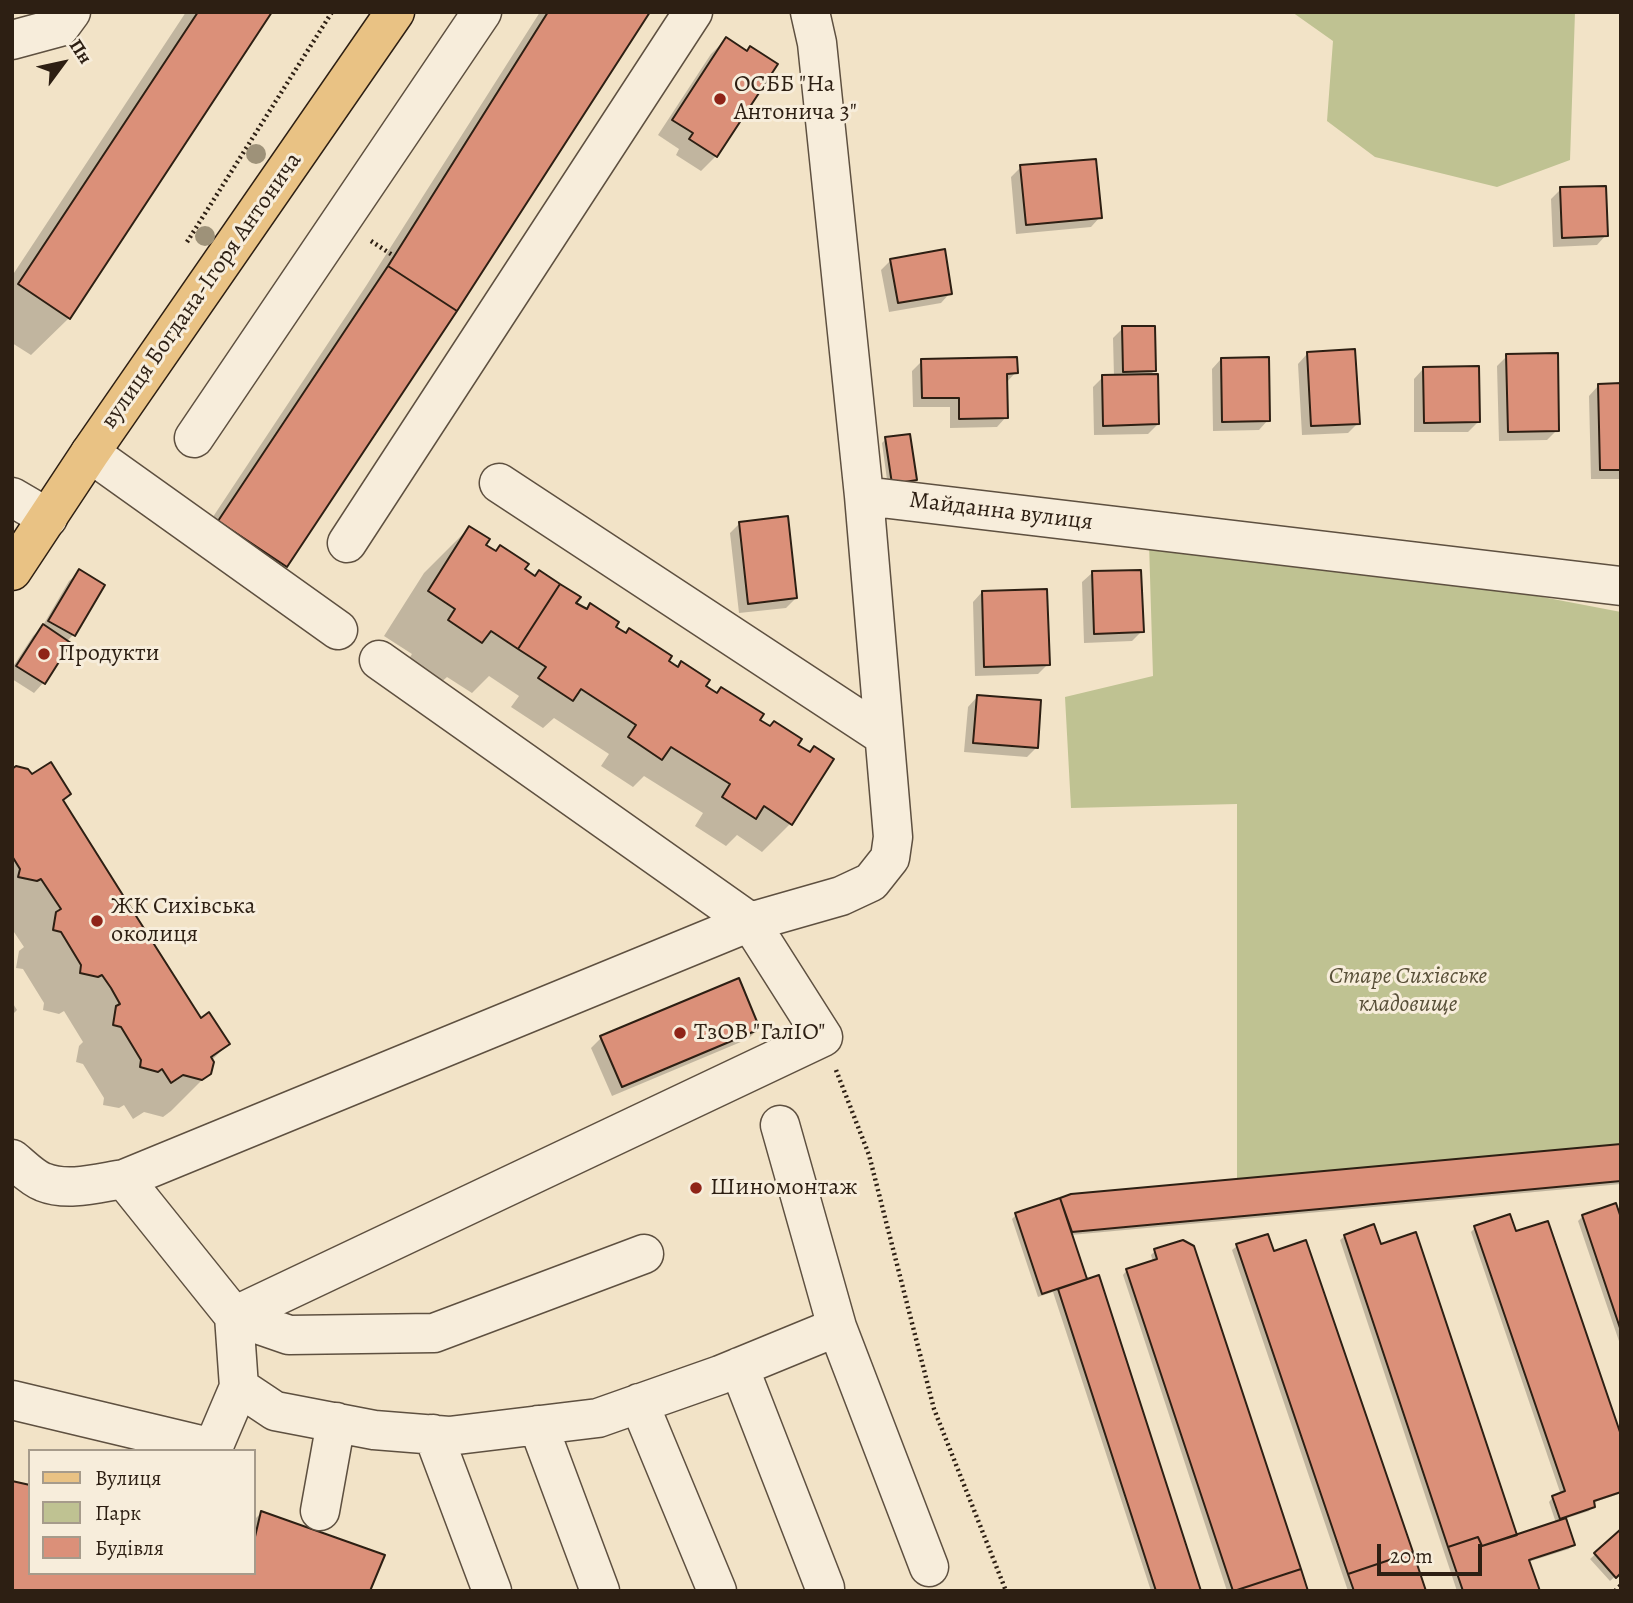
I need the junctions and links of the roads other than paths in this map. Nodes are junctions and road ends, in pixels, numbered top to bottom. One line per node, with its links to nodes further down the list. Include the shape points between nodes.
1 (71, 12): 6 (street, via 60,27)
2 (395, 12): 8 (main road, вулиця Богдана-Ігоря Антонича)
3 (482, 12): 7 (street)
4 (693, 12): 13 (street)
5 (810, 12): 10 (street, via 817,43)
6 (12, 40)
7 (194, 438)
8 (90, 453): 12 (main road, вулиця Богдана-Ігоря Антонича); 16 (street)
9 (499, 484): 18 (street)
10 (864, 496): 15 (street, Майданна вулиця); 18 (street)
11 (12, 497): 12 (street)
12 (48, 518): 14 (main road, вулиця Богдана-Ігоря Антонича)
13 (347, 543)
14 (12, 571)
15 (1621, 586)
16 (338, 630)
17 (379, 660): 19 (street)
18 (884, 736): 19 (street, via 893,837 890,858 871,882 861,887)
19 (750, 922): 22 (street); 24 (street, via 823,1037)
20 (780, 1125): 25 (street)
21 (12, 1159): 22 (street, via 40,1181 57,1186)
22 (124, 1179): 24 (street)
23 (645, 1254): 24 (street, via 434,1334 289,1335)
24 (234, 1316): 27 (street)
25 (837, 1327): 26 (street); 36 (street)
26 (739, 1367): 29 (street); 37 (street)
27 (239, 1387): 30 (street, via 275,1411); 34 (street)
28 (12, 1400): 33 (street)
29 (639, 1403): 31 (street, via 598,1418); 40 (street)
30 (336, 1422): 32 (street); 35 (street)
31 (538, 1425): 32 (street); 39 (street)
32 (433, 1434): 38 (street)
33 (110, 1438): 34 (street)
34 (212, 1449)
35 (320, 1511)
36 (929, 1567)
37 (825, 1588)
38 (492, 1591)
39 (600, 1591)
40 (717, 1591)

